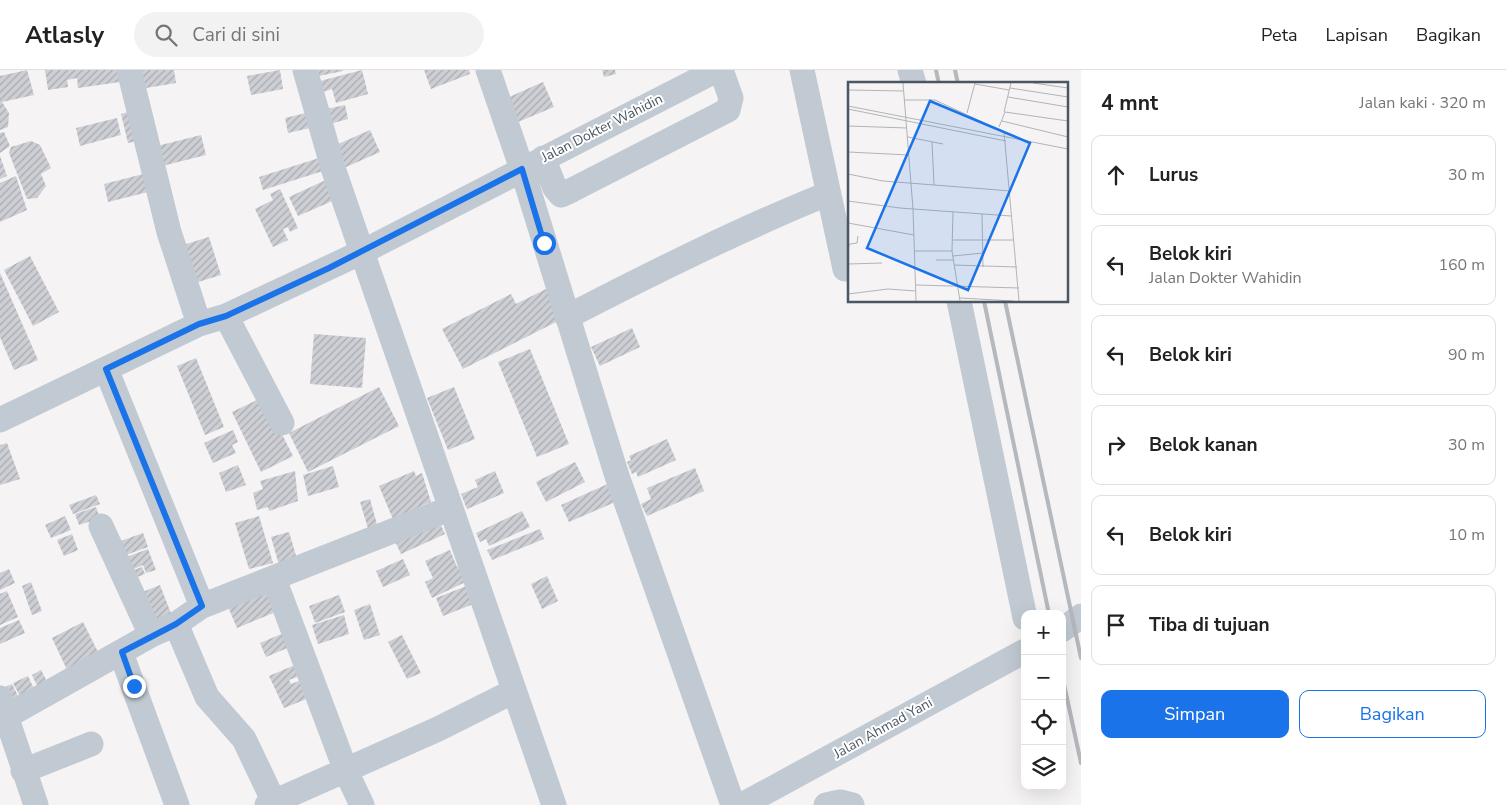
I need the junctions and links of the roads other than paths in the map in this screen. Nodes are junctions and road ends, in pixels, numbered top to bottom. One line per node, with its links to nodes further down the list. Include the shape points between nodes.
1 (129, 70): 14 (street, via 169,232)
2 (305, 70): 9 (street, via 333,168)
3 (488, 70): 7 (street)
4 (719, 70): 6 (street, Jalan Dokter Wahidin); 7 (street, via 731,98 728,110 572,190 561,195)
5 (802, 70): 8 (street)
6 (688, 77): 7 (street, Jalan Dokter Wahidin)
7 (533, 163): 9 (street, Jalan Dokter Wahidin); 13 (street)
8 (827, 194): 10 (street); 13 (street, via 776,214)
9 (362, 252): 12 (street, Jalan Dokter Wahidin); 18 (street)
10 (845, 269)
11 (959, 302): 22 (street)
12 (226, 316): 14 (street, Jalan Dokter Wahidin); 17 (street)
13 (567, 316): 40 (street, via 617,476)
14 (199, 324): 15 (street, Jalan Dokter Wahidin)
15 (106, 369): 16 (street, Jalan Dokter Wahidin); 21 (street)
16 (0, 420)
17 (282, 423)
18 (451, 508): 20 (street); 29 (street)
19 (101, 526): 26 (street)
20 (274, 579): 21 (street); 33 (street)
21 (202, 606): 24 (street)
22 (1023, 610)
23 (1081, 616): 25 (street)
24 (176, 624): 26 (street); 35 (street, via 207,696 244,739)
25 (1066, 627)
26 (152, 635): 27 (street)
27 (122, 652): 30 (street); 37 (street)
28 (1021, 654): 34 (street, Jalan Ahmad Yani)
29 (514, 691): 33 (street); 39 (street)
30 (2, 710): 32 (street)
31 (91, 744): 32 (street)
32 (23, 770): 36 (street)
33 (346, 771): 35 (street); 38 (street)
34 (768, 799): 41 (street, Jalan Ahmad Yani)
35 (270, 804)
36 (36, 805)
37 (177, 805)
38 (362, 805)
39 (554, 805)
40 (733, 805)
41 (742, 805)
42 (826, 805): 43 (street, via 840,802)
43 (852, 805)

